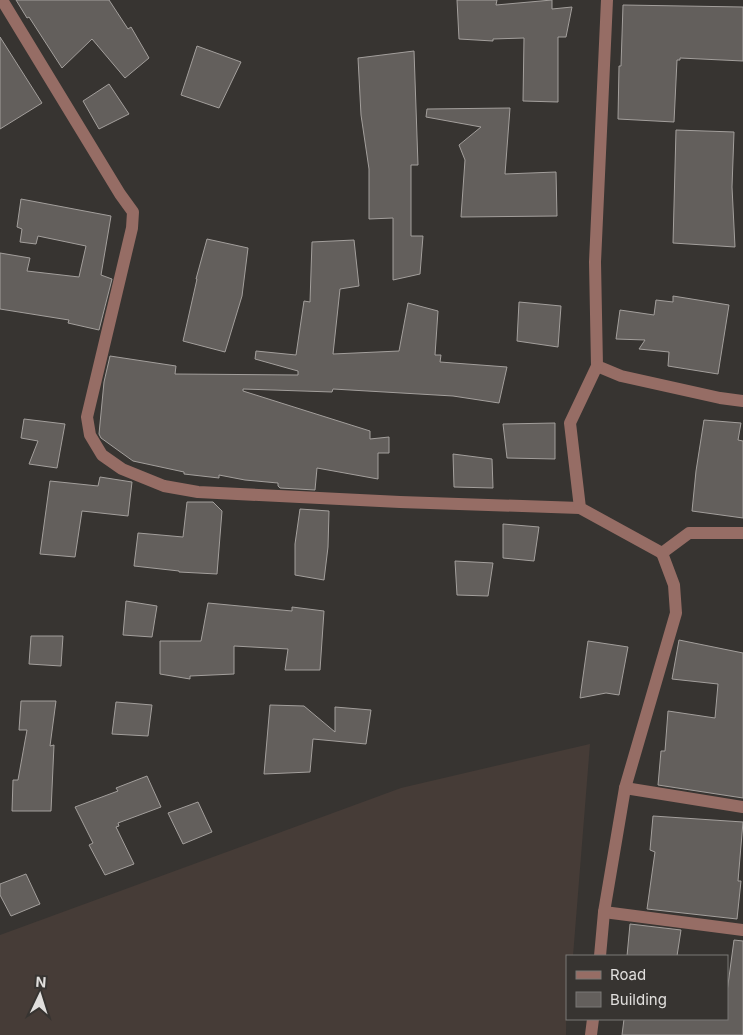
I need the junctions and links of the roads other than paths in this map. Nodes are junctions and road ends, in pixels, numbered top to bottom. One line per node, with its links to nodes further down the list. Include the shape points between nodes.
1 (2, 0): 5 (street, via 133,212 132,228 87,417 90,435 102,455 122,469 156,483 198,492)
2 (607, 0): 3 (street, via 595,262)
3 (597, 366): 4 (street, via 621,376); 5 (street, via 570,423)
4 (743, 401)
5 (580, 508): 7 (street)
6 (743, 533): 7 (street, via 689,533)
7 (662, 553): 8 (street, via 674,585 676,613)
8 (625, 788): 9 (street); 10 (street)
9 (743, 807)
10 (604, 912): 11 (street); 12 (street)
11 (743, 930)
12 (600, 955)
13 (593, 1020): 14 (street)
14 (592, 1035)

